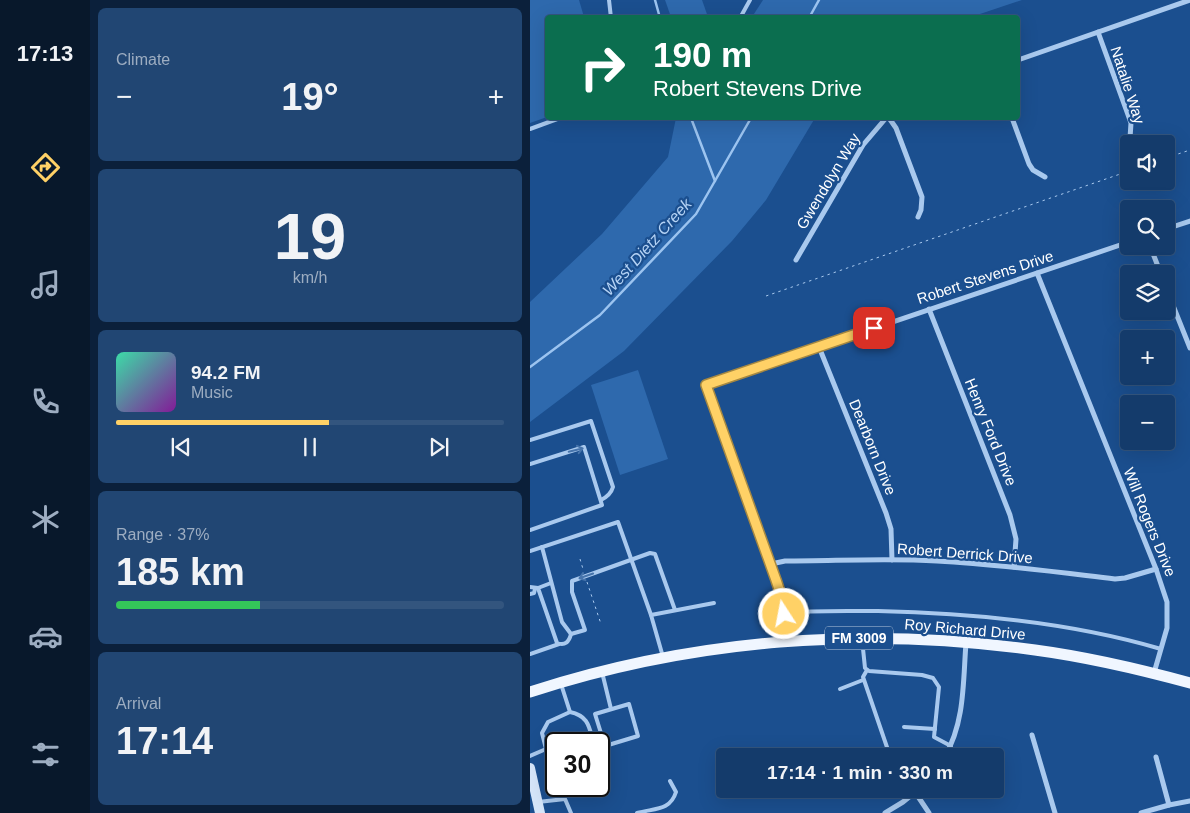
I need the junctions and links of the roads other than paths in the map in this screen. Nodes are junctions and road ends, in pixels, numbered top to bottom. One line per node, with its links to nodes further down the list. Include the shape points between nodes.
1 (609, 0): 4 (lane)
2 (750, 0): 5 (lane)
3 (1190, 0): 6 (street)
4 (611, 15)
5 (742, 15)
6 (1098, 32): 7 (street); 13 (street, Natalie Way, via 1131,123)
7 (1020, 59)
8 (555, 120): 12 (lane)
9 (885, 120): 19 (street, Gwendolyn Way, via 863,145)
10 (889, 120): 15 (street, via 896,128 922,197)
11 (1013, 120): 14 (street, via 1029,164)
12 (530, 129)
13 (1130, 135)
14 (1045, 177)
15 (918, 216)
16 (1190, 221): 17 (street)
17 (1175, 226)
18 (1120, 245): 20 (street, Robert Stevens Drive)
19 (796, 260)
20 (1036, 273): 21 (street, Robert Stevens Drive); 35 (street, Will Rogers Drive)
21 (929, 309): 23 (street, Robert Stevens Drive); 34 (street, Henry Ford Drive, via 1010,515 1016,539)
22 (1175, 310): 24 (street)
23 (819, 347): 32 (street, Dearborn Drive, via 886,513 893,541); 33 (street, Robert Stevens Drive, via 706,385)
24 (1190, 348)
25 (530, 440): 27 (lane, via 592,421 613,487)
26 (530, 464): 27 (lane, one-way to 27, via 584,447)
27 (601, 500): 28 (lane, via 602,505)
28 (530, 530)
29 (542, 547): 30 (lane); 31 (lane, via 618,522); 36 (lane)
30 (530, 551)
31 (632, 559): 40 (lane, via 655,554); 42 (lane); 43 (lane, one-way to 43, via 572,581 571,587 585,630)
32 (892, 560): 33 (street, Robert Derrick Drive); 34 (street, Robert Derrick Drive)
33 (770, 564): 41 (street)
34 (1014, 568): 35 (street, Robert Derrick Drive, via 1115,579)
35 (1156, 569): 48 (street, Will Rogers Drive, via 1167,602 1166,628)
36 (551, 583): 37 (lane); 43 (lane, via 562,622)
37 (534, 588): 38 (lane); 47 (lane)
38 (530, 594)
39 (714, 603): 40 (lane)
40 (675, 610): 42 (lane)
41 (784, 613): 45 (street); 48 (lane, via 833,610 979,616 1074,629)
42 (651, 615): 50 (lane)
43 (571, 634): 47 (lane, via 570,640)
44 (862, 638): 45 (main road, Roy Richard Drive / FM 3009); 46 (main road, Roy Richard Drive / FM 3009); 51 (lane)
45 (782, 641): 50 (main road, Roy Richard Drive / FM 3009)
46 (966, 643): 53 (main road, Roy Richard Drive / FM 3009, via 1035,650); 66 (street, via 959,717)
47 (560, 644): 49 (lane)
48 (1160, 649): 53 (street, Will Rogers Drive)
49 (530, 654)
50 (663, 658): 52 (main road, Roy Richard Drive / FM 3009)
51 (867, 670): 54 (lane); 62 (lane, via 933,678 939,687)
52 (601, 671): 55 (main road, Roy Richard Drive / FM 3009); 59 (lane)
53 (1154, 673): 56 (main road, Roy Richard Drive / FM 3009)
54 (863, 680): 57 (lane); 67 (lane)
55 (561, 682): 58 (main road, Roy Richard Drive / FM 3009); 60 (lane)
56 (1190, 683)
57 (840, 689)
58 (530, 692)
59 (611, 709): 59 (lane, via 595,714 605,746 638,736 629,704)
60 (570, 712): 63 (lane, via 584,718); 65 (lane, via 548,722 542,733)
61 (904, 727): 62 (lane)
62 (935, 728): 66 (lane, via 934,737)
63 (591, 732)
64 (1032, 735): 84 (street)
65 (545, 745)
66 (951, 746)
67 (887, 748)
68 (545, 749): 69 (lane)
69 (530, 756)
70 (1156, 757): 78 (street)
71 (530, 768): 72 (street)
72 (532, 781): 77 (street)
73 (670, 781): 81 (lane, via 676,792 673,802)
74 (921, 798): 83 (street)
75 (907, 799): 82 (street)
76 (1190, 801): 78 (street)
77 (538, 802): 79 (street); 80 (lane, via 565,799)
78 (1169, 805): 85 (street)
79 (540, 813)
80 (571, 813)
81 (638, 813)
82 (885, 813)
83 (929, 813)
84 (1055, 813)
85 (1141, 813)

